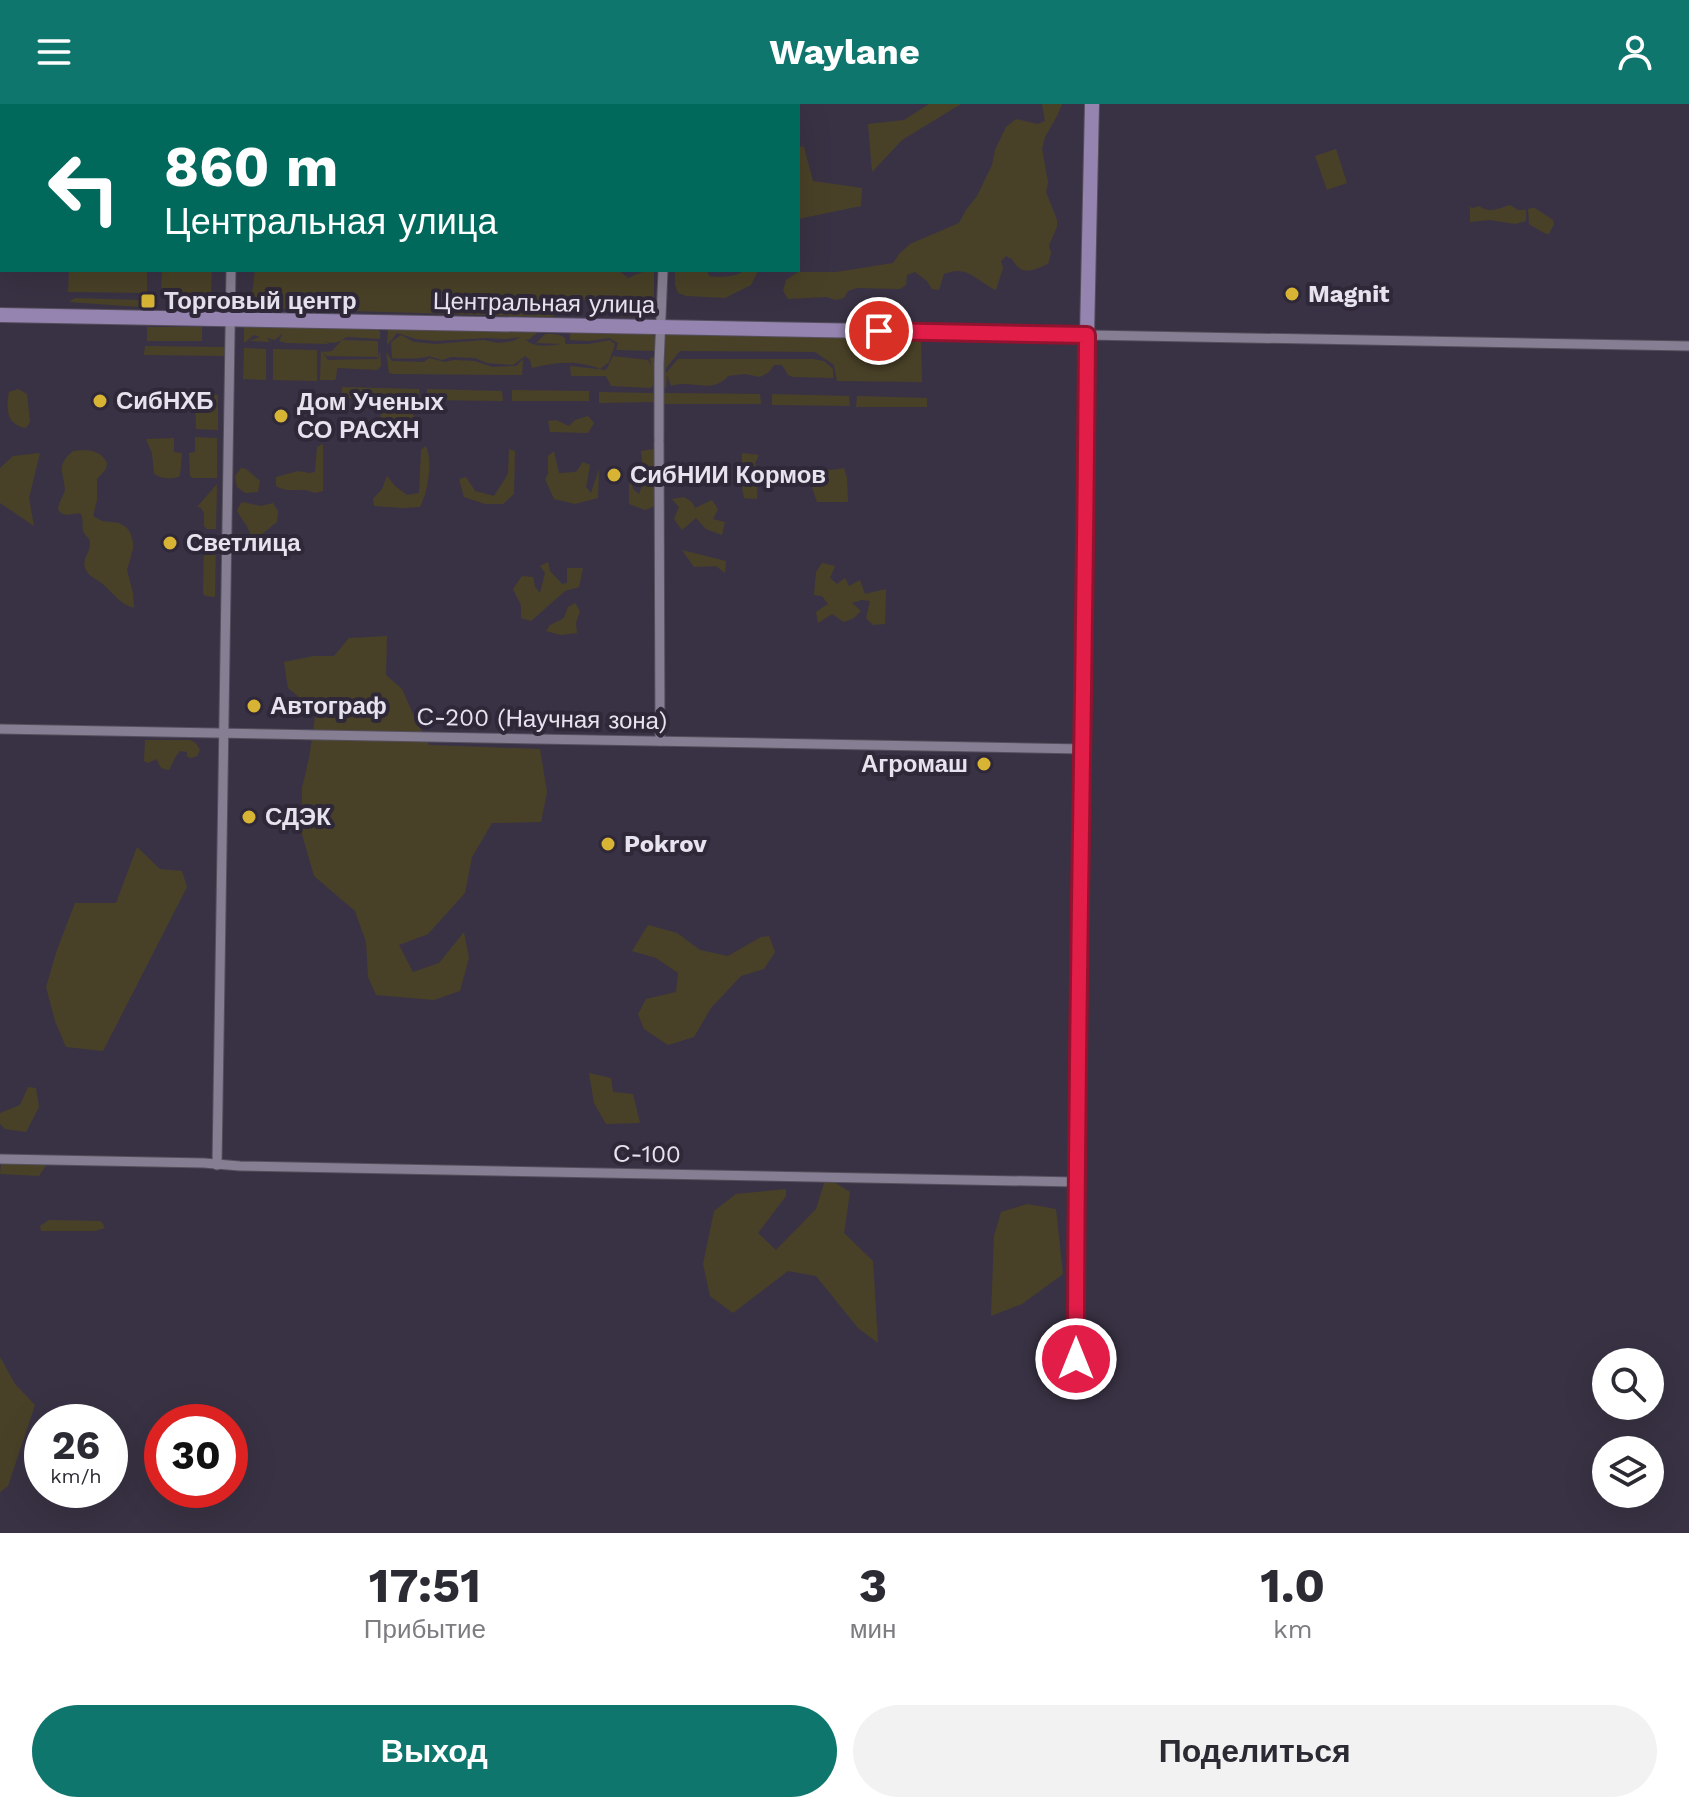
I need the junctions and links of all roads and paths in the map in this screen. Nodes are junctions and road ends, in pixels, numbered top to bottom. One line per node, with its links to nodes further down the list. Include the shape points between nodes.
1 (1092, 104): 7 (main road)
2 (231, 272): 5 (street)
3 (663, 272): 6 (street)
4 (0, 315): 5 (main road, Центральная улица)
5 (230, 319): 6 (main road, Центральная улица); 10 (street)
6 (661, 327): 7 (main road, Центральная улица); 11 (street)
7 (1087, 335): 8 (street); 12 (street)
8 (1689, 346)
9 (0, 729): 10 (street, С-200 (Научная зона))
10 (223, 733): 11 (street, С-200 (Научная зона)); 14 (street)
11 (660, 741): 12 (street, С-200 (Научная зона))
12 (1083, 749): 15 (street)
13 (0, 1159): 14 (street, С-100)
14 (217, 1165): 15 (street, С-100)
15 (1076, 1182): 16 (street)
16 (1076, 1359)

